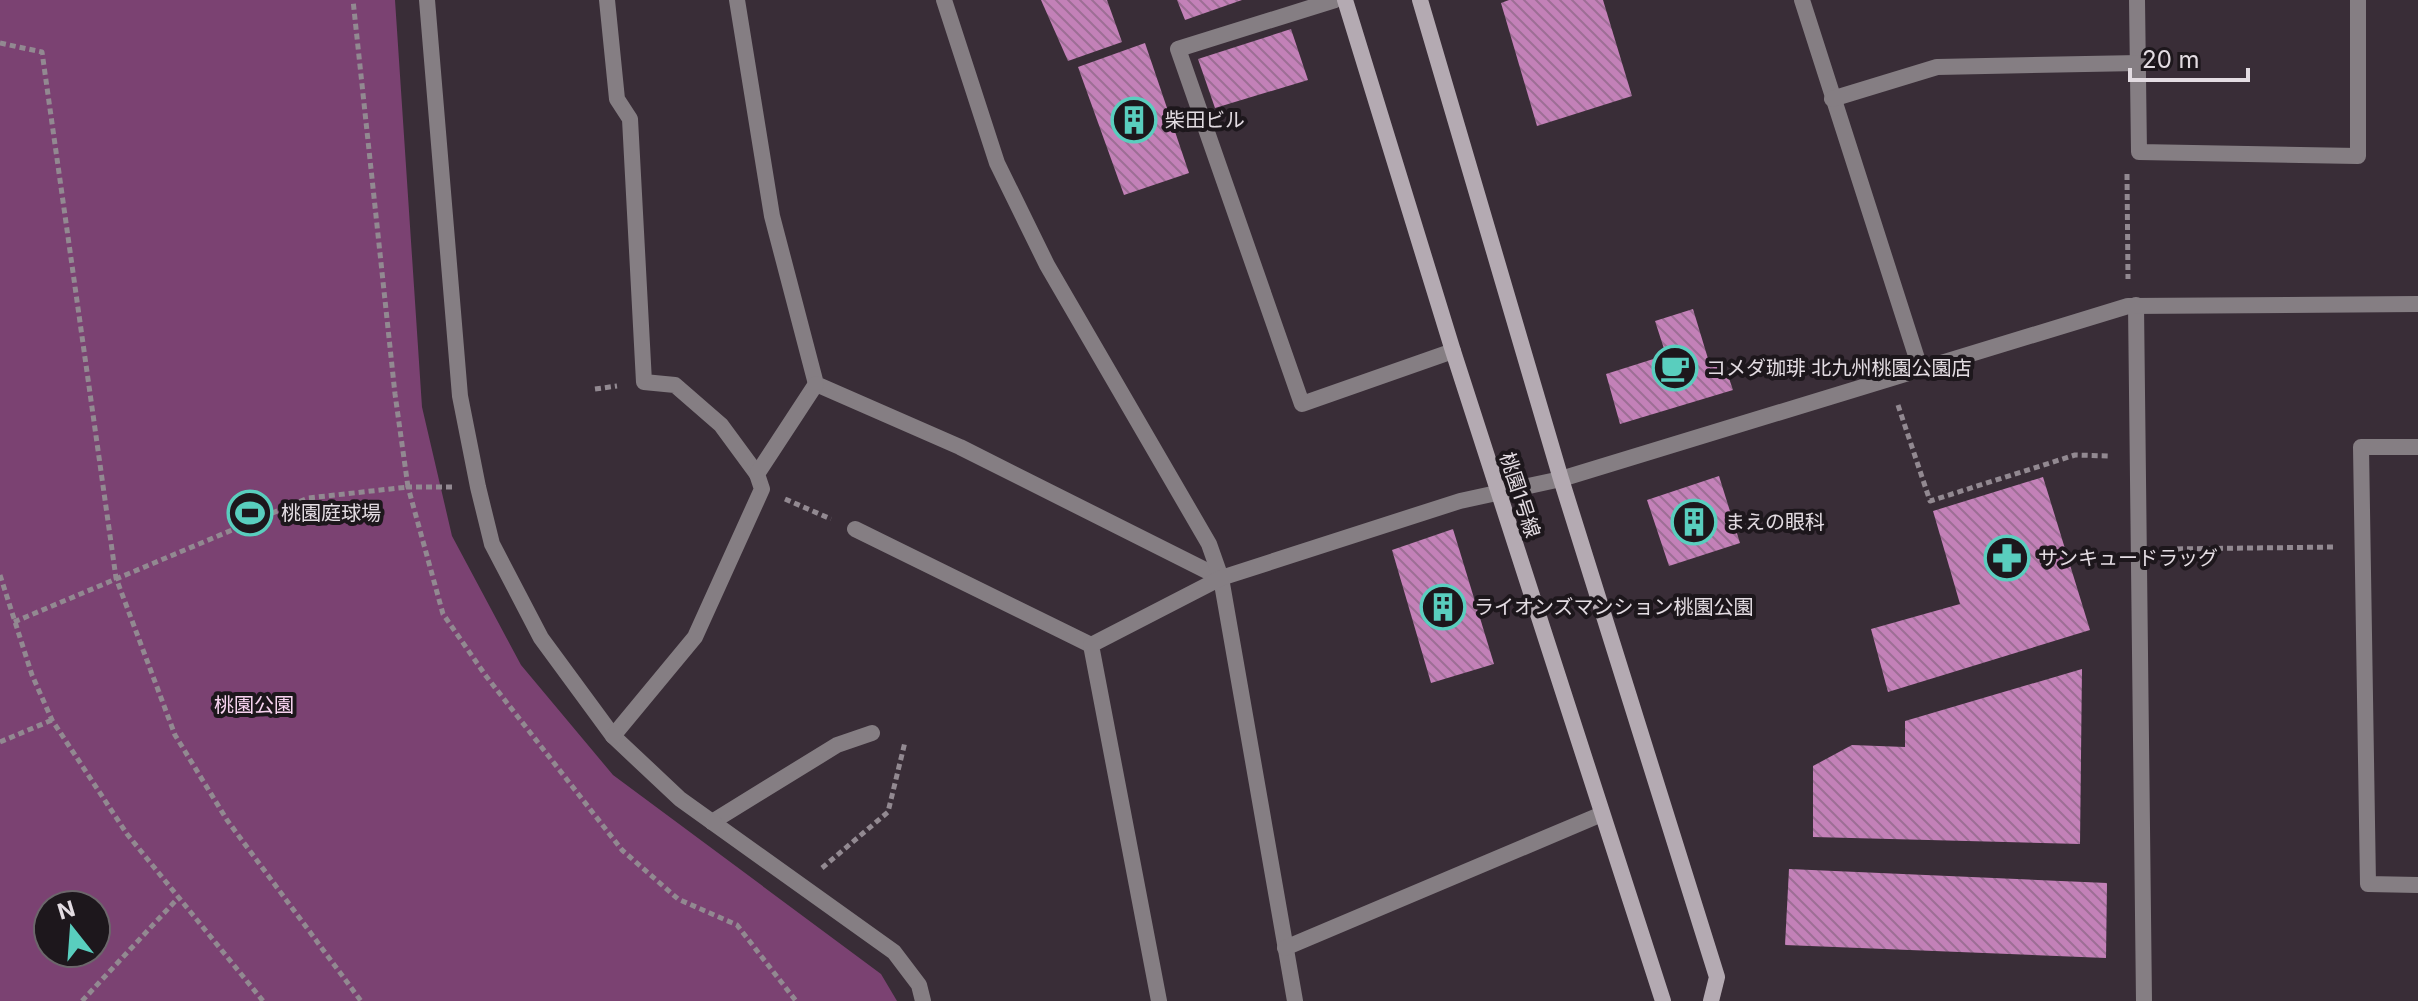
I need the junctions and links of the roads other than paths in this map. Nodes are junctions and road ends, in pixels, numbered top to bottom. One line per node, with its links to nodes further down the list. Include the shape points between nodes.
1 (427, 0): 26 (street, via 460,396 492,544 541,638)
2 (607, 0): 20 (street, via 617,99 630,119 644,382 675,385 721,425)
3 (737, 0): 17 (street, via 772,216)
4 (944, 0): 23 (street, via 997,163 1047,265 1209,544)
5 (1335, 0): 15 (street, via 1178,49 1302,404)
6 (1345, 0): 15 (street, 桃園1号線)
7 (1420, 0): 19 (street)
8 (1802, 0): 12 (street)
9 (2137, 0): 11 (street)
10 (2358, 0): 11 (street, via 2358,156 2139,152)
11 (2139, 63): 12 (street, via 1937,67)
12 (1832, 99): 16 (street)
13 (2418, 304): 14 (street)
14 (2132, 306): 16 (street); 36 (street)
15 (1453, 351): 21 (street, 桃園1号線)
16 (1920, 368): 19 (street)
17 (816, 384): 20 (street); 23 (street, via 960,447)
18 (2418, 447): 29 (street, via 2361,447 2368,884)
19 (1561, 479): 21 (street); 35 (street, via 1717,977)
20 (759, 482): 26 (street, via 695,637)
21 (1499, 493): 23 (street); 27 (street, 桃園1号線)
22 (855, 529): 24 (street)
23 (1221, 578): 24 (street); 30 (street)
24 (1091, 645): 32 (street)
25 (872, 733): 28 (street, via 837,745)
26 (613, 736): 28 (street)
27 (1602, 814): 30 (street); 34 (street, 桃園1号線)
28 (712, 822): 31 (street, via 894,952 919,985)
29 (2418, 885)
30 (1285, 948): 33 (street)
31 (923, 1001)
32 (1159, 1001)
33 (1295, 1001)
34 (1663, 1001)
35 (1711, 1001)
36 (2144, 1001)

